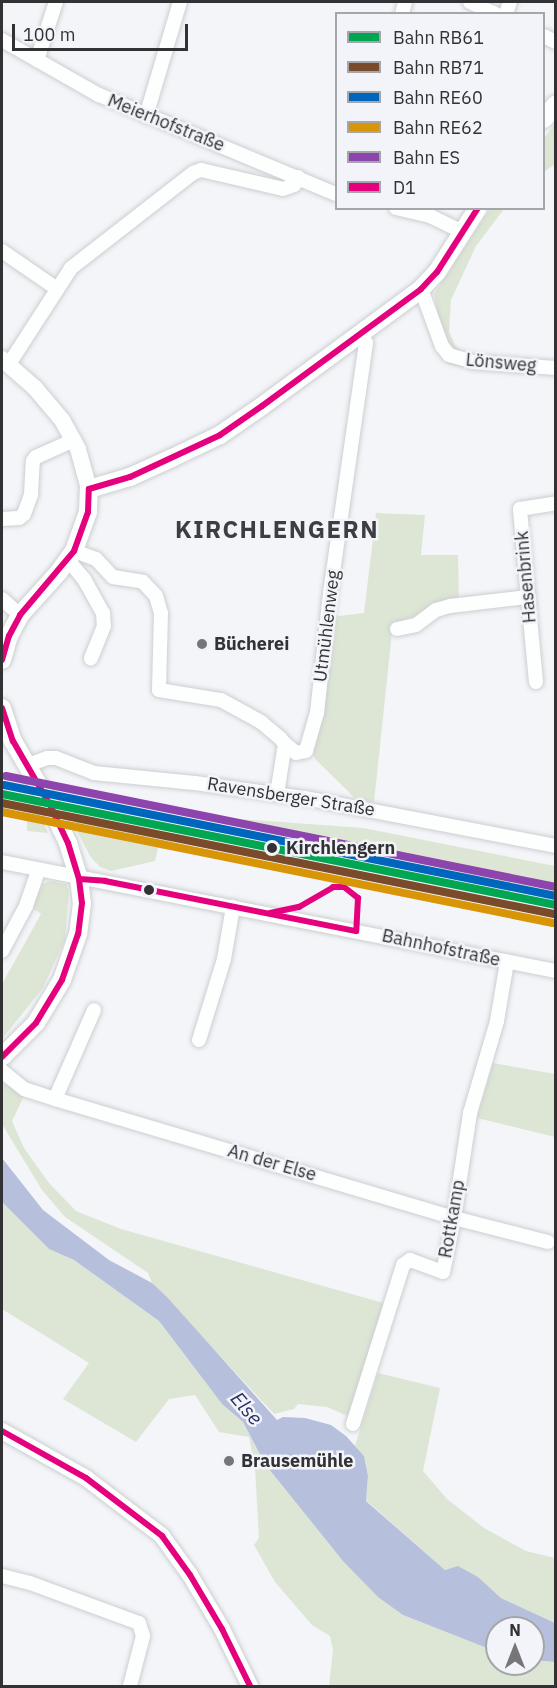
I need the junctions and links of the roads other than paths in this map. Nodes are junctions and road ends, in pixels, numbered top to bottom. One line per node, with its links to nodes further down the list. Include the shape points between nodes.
1 (56, 2): 6 (street)
2 (180, 2): 8 (street)
3 (470, 2): 4 (street)
4 (492, 12)
5 (2, 40): 6 (street, Meierhofstraße)
6 (37, 60): 8 (street, Meierhofstraße)
7 (555, 105): 9 (main road)
8 (146, 116): 10 (street, Meierhofstraße)
9 (545, 117)
10 (297, 177): 11 (street, Meierhofstraße); 16 (street, via 294,185 283,189 201,170 193,173 71,268)
11 (335, 194)
12 (404, 210): 14 (street, via 449,223)
13 (477, 210): 14 (main road)
14 (463, 232): 17 (main road)
15 (2, 251): 16 (street)
16 (57, 289): 19 (street)
17 (421, 289): 18 (main road); 20 (street, Lönsweg, via 449,355 473,362)
18 (359, 333): 22 (main road, via 220,435 130,477); 34 (street, Utmühlenweg, via 366,343 316,713 306,751 296,753)
19 (5, 361): 21 (street, via 47,402)
20 (555, 368)
21 (74, 440): 22 (street); 24 (street, via 36,457 24,514)
22 (89, 489): 25 (main road, via 88,512)
23 (555, 503): 26 (street, Hasenbrink, via 520,509)
24 (2, 519)
25 (71, 555): 28 (main road); 30 (street, via 102,613 104,626); 34 (street, via 96,559 113,577 143,582 156,596 161,614 159,690 221,700 261,722)
26 (528, 597): 29 (street, via 450,606 436,610 416,625); 32 (street, Hasenbrink)
27 (2, 599): 28 (street)
28 (20, 615): 31 (main road)
29 (397, 629)
30 (91, 658)
31 (2, 660)
32 (536, 682)
33 (2, 708): 35 (main road, via 9,732)
34 (285, 744): 36 (street)
35 (28, 765): 36 (street, Ravensberger Straße, via 56,758 94,773); 40 (main road, via 64,832)
36 (277, 794): 37 (street, Ravensberger Straße)
37 (555, 846)
38 (2, 862): 39 (street, Bahnhofstraße)
39 (38, 871): 40 (street, Bahnhofstraße); 42 (street, via 26,906)
40 (79, 879): 41 (street, Bahnhofstraße); 47 (main road, via 82,912 62,980 36,1023)
41 (233, 907): 43 (street, Bahnhofstraße); 46 (street, via 224,959)
42 (2, 951)
43 (507, 962): 44 (street, Bahnhofstraße); 50 (street, Rottkamp, via 497,1021 470,1113)
44 (555, 971)
45 (94, 1010): 49 (street)
46 (199, 1040)
47 (2, 1057)
48 (2, 1071): 49 (street, An der Else, via 24,1089)
49 (55, 1099): 50 (street, An der Else)
50 (454, 1218): 51 (street, An der Else); 52 (street, Rottkamp, via 443,1272 410,1260 403,1264)
51 (548, 1242)
52 (353, 1424)
53 (2, 1431): 56 (street, via 86,1478 162,1536 190,1575)
54 (2, 1576): 55 (street, via 139,1623 143,1636)
55 (130, 1686)
56 (250, 1686)

